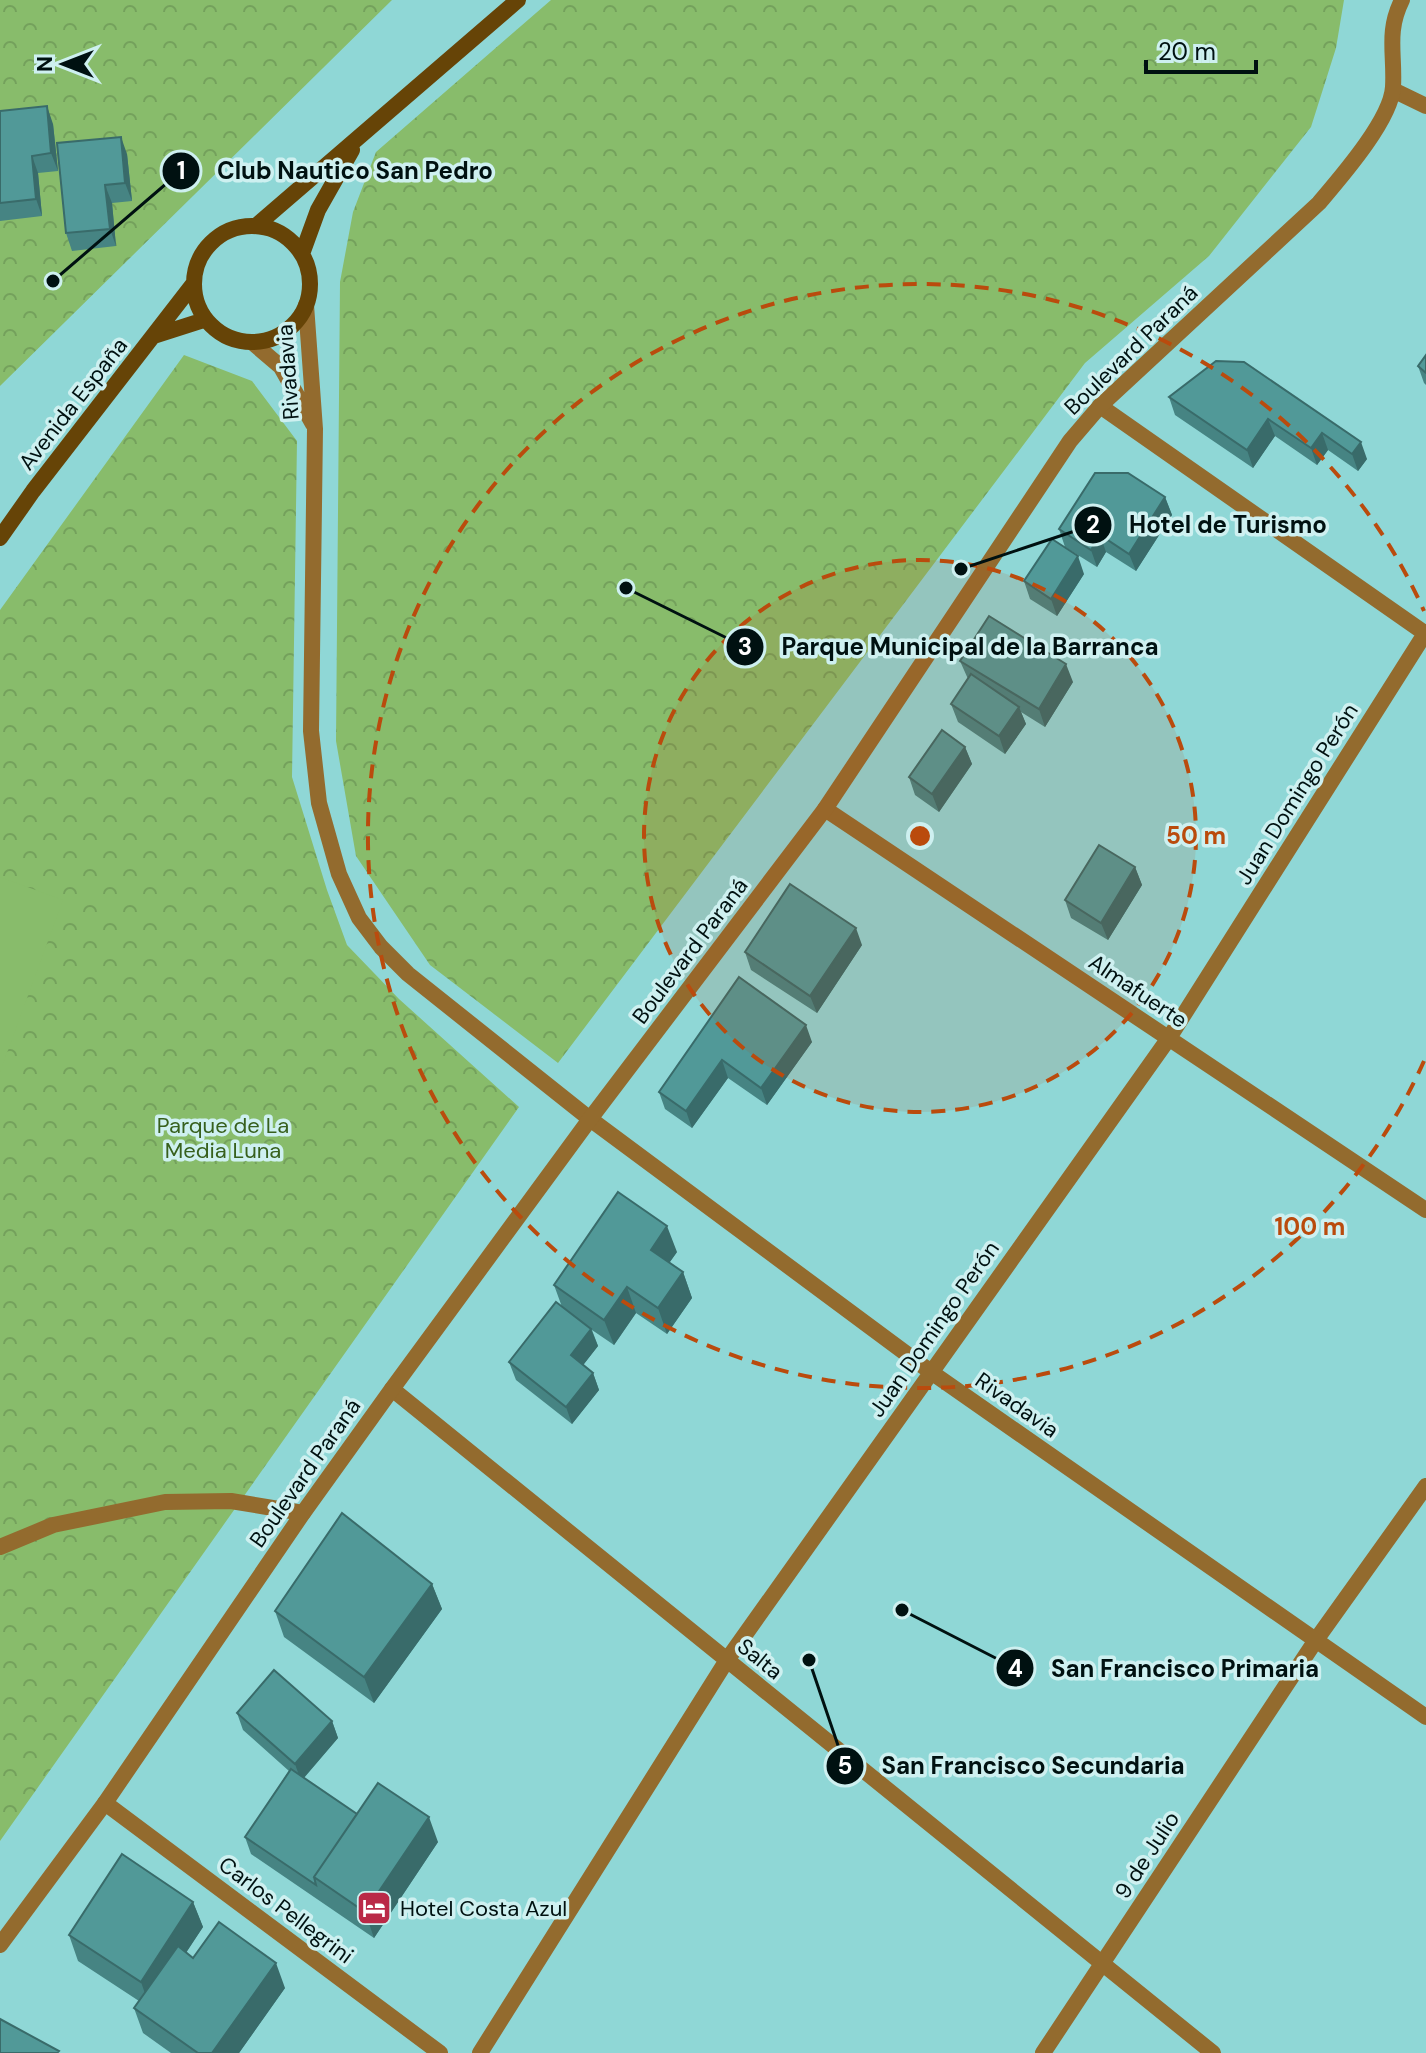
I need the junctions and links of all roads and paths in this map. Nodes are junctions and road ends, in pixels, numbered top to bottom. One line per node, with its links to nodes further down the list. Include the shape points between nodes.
1 (518, 0): 5 (main road, Avenida España)
2 (1402, 0): 3 (street, Boulevard Paraná, via 1390,44)
3 (1393, 90): 4 (street); 13 (street, Boulevard Paraná, via 1377,128 1319,203)
4 (1426, 106)
5 (356, 141): 6 (main road, Avenida España); 7 (main road, Avenida España, via 318,210)
6 (257, 225): 7 (main road, via 290,240); 8 (main road, Avenida España, via 229,232 206,248)
7 (302, 254): 9 (main road, via 310,288)
8 (194, 283): 10 (main road); 11 (main road, Avenida España)
9 (306, 305): 12 (main road, via 285,332); 14 (street, Rivadavia)
10 (204, 320): 11 (main road, Avenida España); 12 (main road, via 236,340)
11 (154, 336): 15 (main road, Avenida España)
12 (253, 343): 14 (street, Rivadavia, via 281,367)
13 (1100, 406): 16 (street); 17 (street, Boulevard Paraná, via 1070,441)
14 (315, 429): 19 (street, Rivadavia, via 311,731 319,803 339,874 359,918 408,974)
15 (0, 538)
16 (1426, 633): 18 (street, Juan Domingo Perón)
17 (825, 809): 18 (street, Almafuerte); 19 (street, Boulevard Paraná)
18 (1169, 1038): 20 (street, Almafuerte); 21 (street, Juan Domingo Perón)
19 (590, 1119): 21 (street, Rivadavia); 22 (street, Boulevard Paraná)
20 (1426, 1210)
21 (931, 1372): 26 (street, Rivadavia); 27 (street, Juan Domingo Perón)
22 (392, 1389): 24 (street, Boulevard Paraná); 27 (street, Salta)
23 (1426, 1486): 26 (street, 9 de Julio)
24 (303, 1513): 25 (street, via 231,1501 165,1502 53,1525); 29 (street, Boulevard Paraná)
25 (0, 1547)
26 (1316, 1640): 28 (street, Rivadavia); 31 (street, 9 de Julio)
27 (727, 1660): 31 (street, Salta); 33 (street, Juan Domingo Perón)
28 (1426, 1717)
29 (105, 1803): 30 (street, Boulevard Paraná); 32 (street, Carlos Pellegrini)
30 (0, 1945)
31 (1101, 1965): 34 (street, 9 de Julio); 35 (street, Salta)
32 (440, 2053)
33 (480, 2053)
34 (1043, 2053)
35 (1213, 2053)

